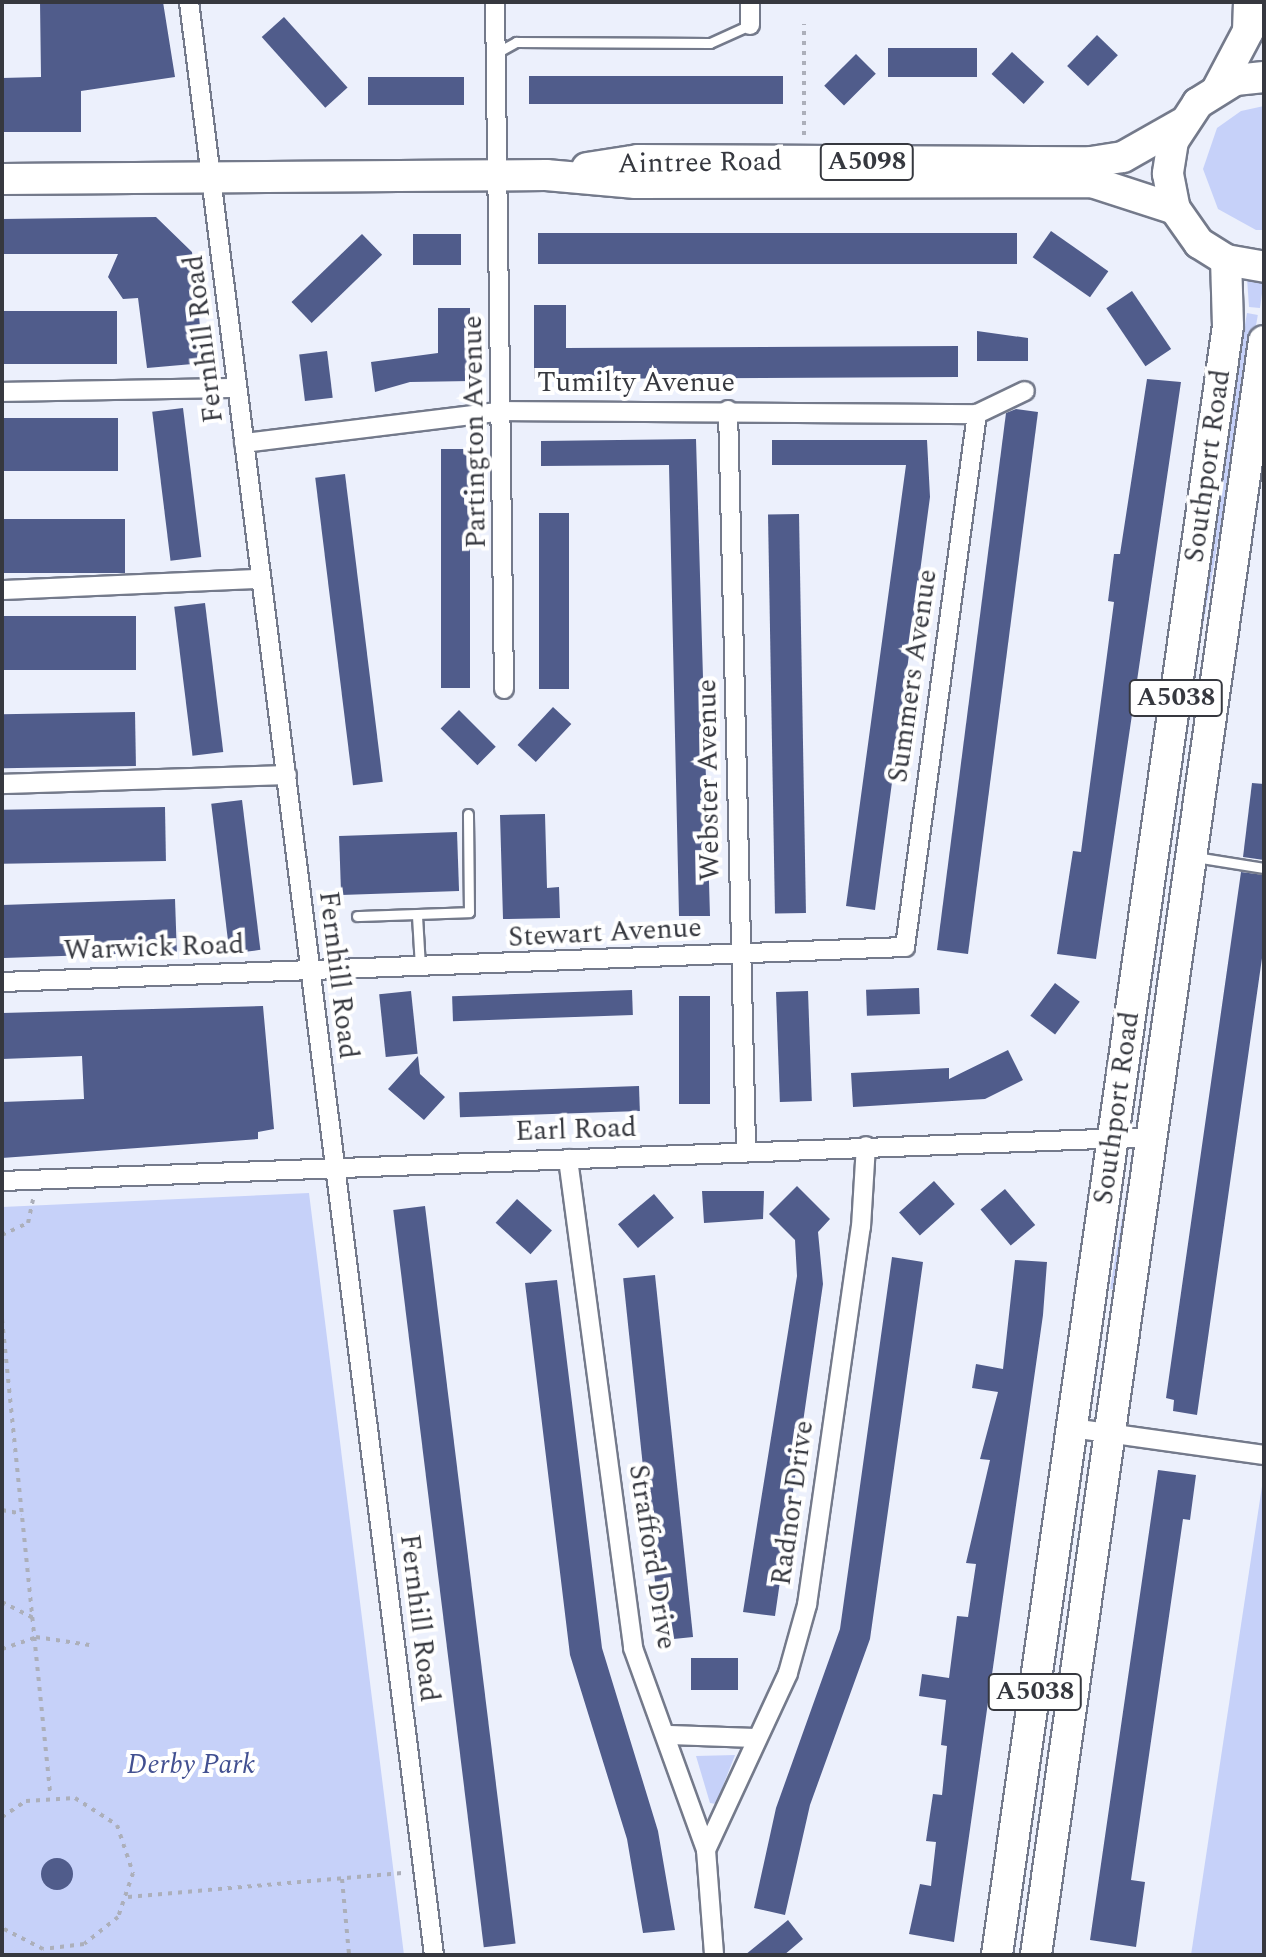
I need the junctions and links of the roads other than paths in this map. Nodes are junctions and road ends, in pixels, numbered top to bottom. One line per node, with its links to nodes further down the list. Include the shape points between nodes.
1 (189, 2): 10 (street, Fernhill Road)
2 (495, 2): 6 (street, Partington Avenue)
3 (750, 2): 5 (street)
4 (1249, 2): 8 (main road, via 1248,31)
5 (750, 25): 6 (lane, via 710,43 516,42)
6 (496, 55): 11 (street, Partington Avenue)
7 (1264, 77): 8 (main road)
8 (1218, 88): 9 (main road)
9 (1181, 124): 12 (main road, Aintree Road / A5098, via 1123,157 1091,162 638,160); 14 (main road, via 1169,157)
10 (213, 175): 11 (main road, Aintree Road / A5098); 13 (main road, Aintree Road / A5098); 18 (street, Fernhill Road)
11 (499, 175): 12 (main road, Aintree Road / A5098); 22 (street, Partington Avenue)
12 (546, 175): 14 (main road, Aintree Road / A5098, via 636,183 1092,182)
13 (2, 179)
14 (1175, 209): 15 (main road, via 1199,243)
15 (1226, 260): 16 (main road); 40 (main road, Southport Road / A5038, via 1228,326)
16 (1264, 267)
17 (1264, 341): 31 (main road, Southport Road / A5038)
18 (236, 388): 20 (street); 24 (street, Fernhill Road)
19 (1025, 391): 23 (street, Tumilty Avenue)
20 (2, 392)
21 (728, 410): 22 (street, Tumilty Avenue); 23 (street, Tumilty Avenue); 36 (street, Webster Avenue)
22 (503, 411): 24 (street, Tumilty Avenue); 27 (street, Partington Avenue)
23 (977, 414): 35 (street, Summers Avenue)
24 (244, 443): 25 (street, Fernhill Road)
25 (258, 579): 26 (street); 28 (street, Fernhill Road)
26 (2, 590)
27 (504, 689)
28 (287, 775): 29 (street); 37 (street, Fernhill Road)
29 (2, 784)
30 (468, 814): 34 (lane, via 472,907 458,916)
31 (1192, 856): 32 (lane); 41 (main road, Southport Road / A5038)
32 (1264, 868)
33 (357, 916): 34 (lane)
34 (417, 916): 38 (lane)
35 (905, 947): 36 (street, Stewart Avenue)
36 (741, 954): 38 (street, Stewart Avenue); 43 (street, Webster Avenue)
37 (308, 970): 38 (street, Stewart Avenue); 39 (street, Warwick Road); 45 (street, Fernhill Road)
38 (420, 970)
39 (2, 982)
40 (1113, 1135): 41 (street, Earl Road); 42 (street, Earl Road); 47 (main road, Southport Road / A5038)
41 (1152, 1137): 48 (main road, Southport Road / A5038)
42 (866, 1146): 43 (street, Earl Road); 51 (street, Radnor Drive, via 861,1227 807,1605 788,1673)
43 (746, 1149): 44 (street, Earl Road)
44 (568, 1159): 45 (street, Earl Road); 50 (street, Strafford Drive, via 633,1648)
45 (335, 1165): 46 (street, Earl Road); 53 (street, Fernhill Road)
46 (2, 1181)
47 (1072, 1428): 48 (street); 55 (main road, Southport Road / A5038)
48 (1109, 1434): 49 (street); 56 (main road, Southport Road / A5038)
49 (1264, 1455)
50 (670, 1735): 51 (street); 52 (street, Strafford Drive)
51 (755, 1738): 52 (street, Radnor Drive)
52 (706, 1850): 54 (street, Strafford Drive)
53 (434, 1955)
54 (714, 1955)
55 (997, 1955)
56 (1036, 1955)

